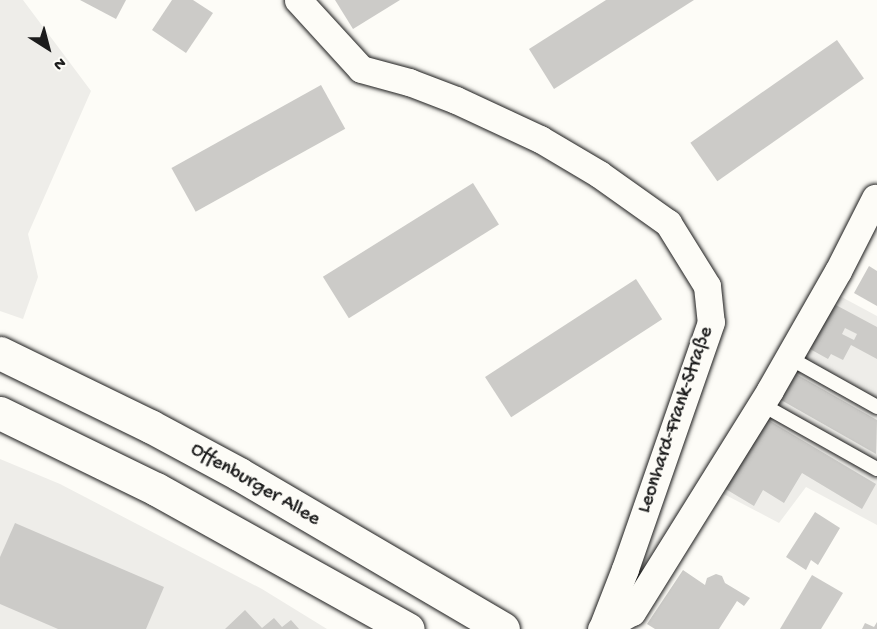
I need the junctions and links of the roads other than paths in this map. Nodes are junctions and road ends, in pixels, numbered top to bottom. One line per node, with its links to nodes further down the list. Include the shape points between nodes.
1 (298, 0): 9 (street, Leonhard-Frank-Straße, via 361,69 456,100 540,139 599,174 668,223 707,286 711,322)
2 (875, 198): 4 (street, Leonhard-Frank-Straße)
3 (0, 353): 11 (street, Offenburger Allee, via 239,474)
4 (788, 357): 5 (street, Leonhard-Frank-Straße); 6 (lane)
5 (761, 404): 8 (lane); 9 (street, Leonhard-Frank-Straße, via 632,612)
6 (877, 407)
7 (0, 413): 10 (street, via 156,489)
8 (877, 470)
9 (601, 628)
10 (408, 629)
11 (503, 629)

